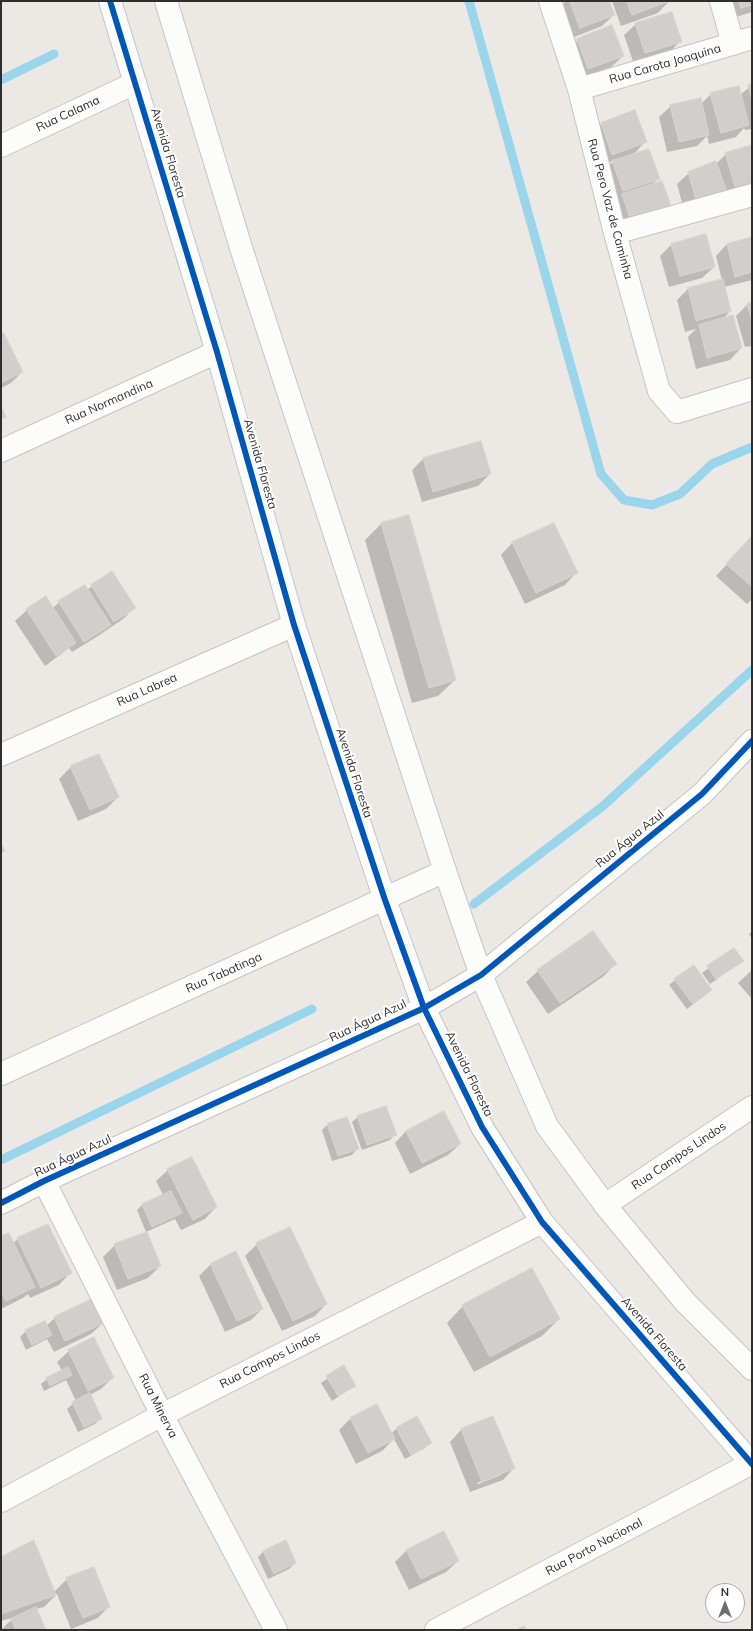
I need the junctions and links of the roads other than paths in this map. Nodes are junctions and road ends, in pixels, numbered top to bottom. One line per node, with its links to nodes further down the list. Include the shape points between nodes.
1 (110, 1): 6 (street, Avenida Floresta)
2 (166, 1): 17 (street, via 242,251)
3 (550, 1): 7 (street, Rua Pero Vaz de Caminha)
4 (721, 1): 5 (street)
5 (742, 41): 7 (street, Rua Carota Joaquina)
6 (134, 83): 8 (street, Rua Calama); 11 (street, Avenida Floresta)
7 (579, 89): 10 (street, Rua Pero Vaz de Caminha)
8 (1, 146)
9 (752, 195): 10 (street)
10 (615, 233): 12 (street, Rua Pero Vaz de Caminha, via 659,391 677,412)
11 (218, 352): 13 (street, Rua Normandina); 14 (street, Avenida Floresta)
12 (752, 389)
13 (1, 451)
14 (294, 625): 16 (street, Rua Labrea); 18 (street, Avenida Floresta)
15 (752, 741): 19 (street, Rua Água Azul, via 702,794)
16 (1, 754)
17 (445, 871): 18 (street, Rua Tabatinga); 19 (street)
18 (385, 900): 20 (street, Avenida Floresta); 21 (street, Rua Tabatinga)
19 (482, 975): 20 (street, Rua Água Azul); 25 (street, via 547,1126)
20 (424, 1008): 23 (street, Rua Água Azul); 26 (street, Avenida Floresta, via 482,1127)
21 (1, 1074)
22 (752, 1107): 25 (street, Rua Campos Lindos)
23 (44, 1181): 24 (street, Rua Água Azul); 28 (street, Rua Minerva)
24 (1, 1203)
25 (605, 1205): 27 (street, via 685,1302)
26 (542, 1222): 28 (street, Rua Campos Lindos); 29 (street, Avenida Floresta)
27 (752, 1369)
28 (162, 1415): 30 (street, Rua Campos Lindos); 31 (street, Rua Minerva)
29 (752, 1463): 32 (street, Rua Porto Nacional)
30 (1, 1501)
31 (276, 1630)
32 (436, 1630)

